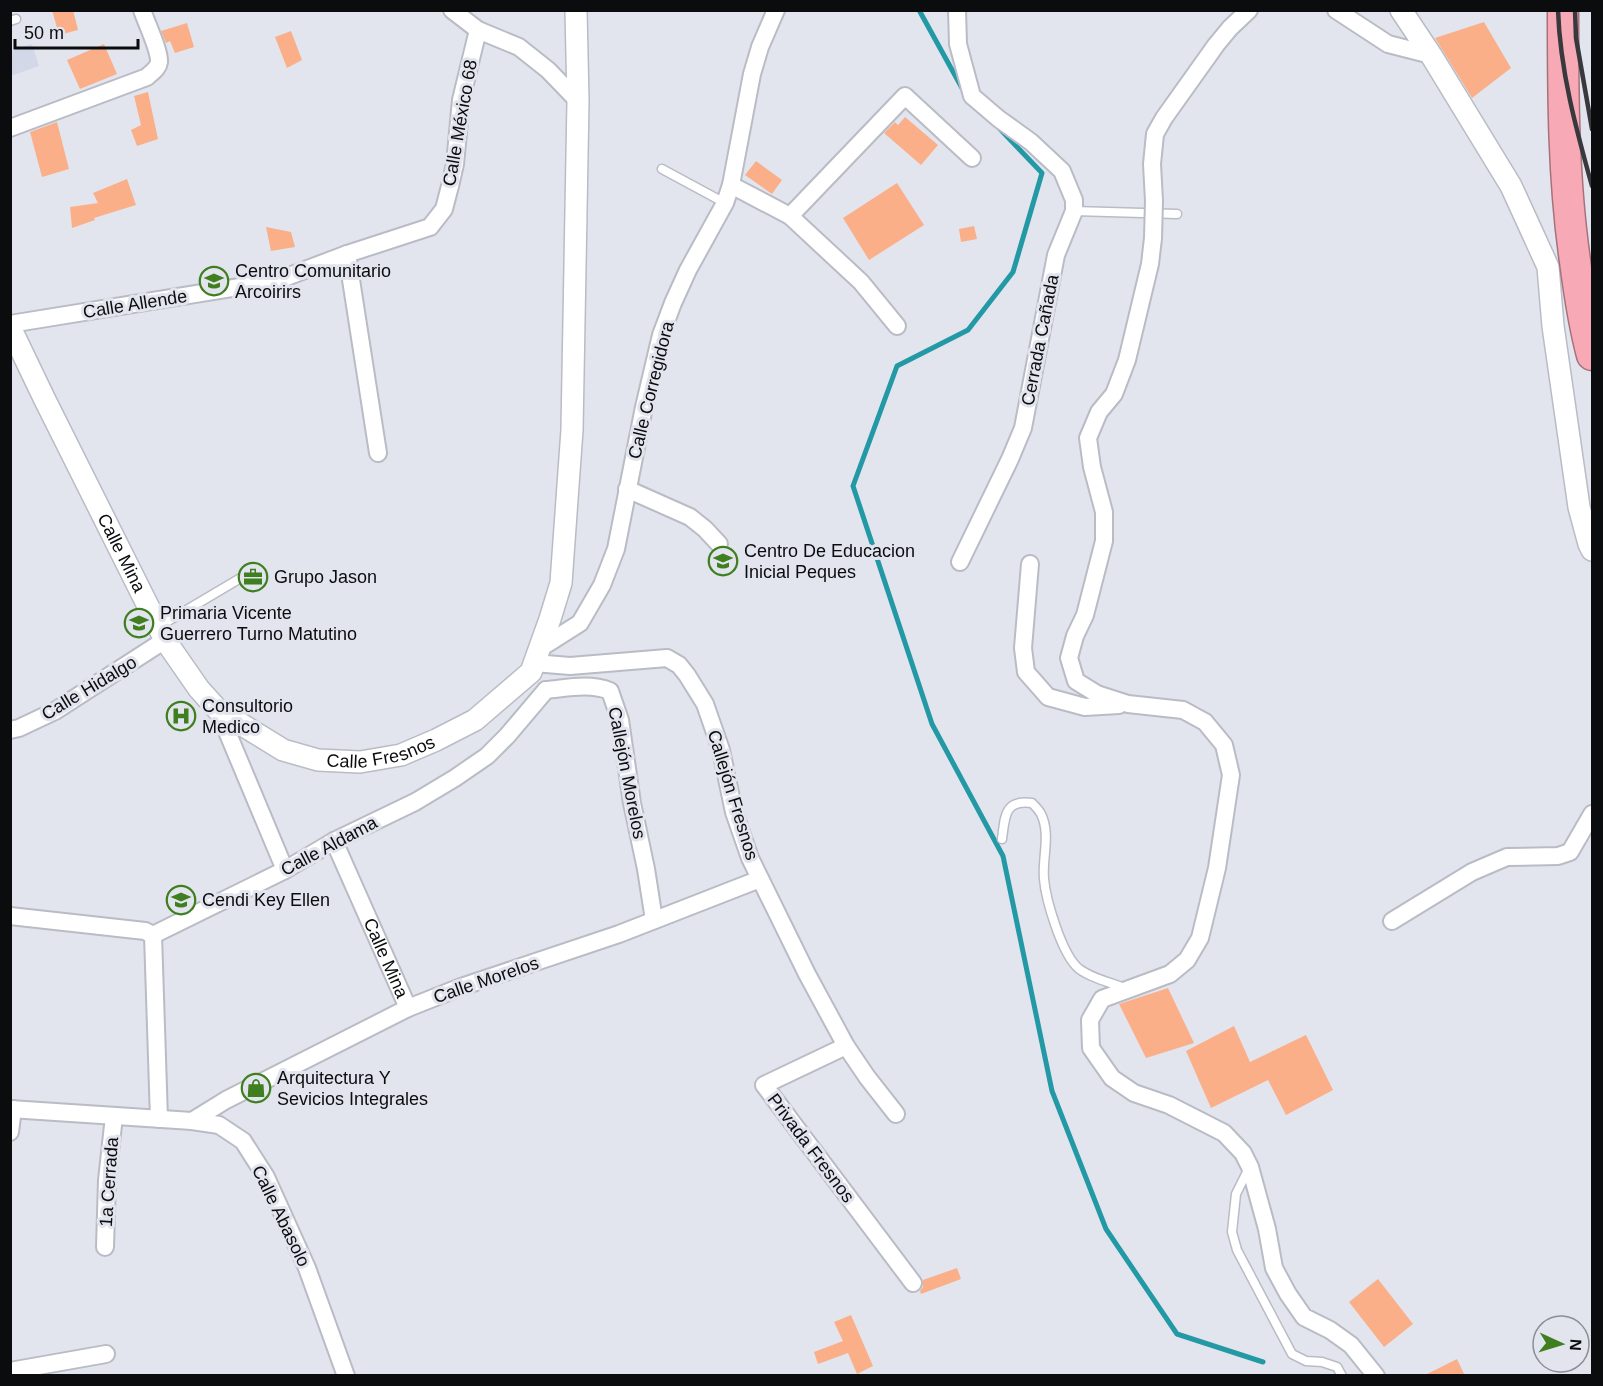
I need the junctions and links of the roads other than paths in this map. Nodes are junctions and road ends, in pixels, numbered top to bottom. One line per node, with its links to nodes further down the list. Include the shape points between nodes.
1 (142, 10): 13 (street, via 158,53 156,69 147,77)
2 (452, 10): 10 (street)
3 (576, 10): 12 (street)
4 (776, 10): 16 (street, Calle Corregidora, via 752,74)
5 (957, 10): 18 (street, via 958,44 972,96 1062,171 1074,200)
6 (1249, 10): 36 (street, bridge, via 1216,45 1155,134 1150,264 1127,360 1114,394 1099,412 1088,438 1104,512 1104,541 1085,615 1069,658 1076,681 1097,694)
7 (1336, 10): 11 (street, via 1388,44)
8 (1401, 10): 11 (street)
9 (1563, 10): 25 (highway, via 1566,190 1578,289)
10 (478, 30): 12 (street, via 519,47); 21 (street, Calle México 68, via 461,100 450,186 444,209)
11 (1431, 56): 29 (street, via 1511,186 1548,267 1579,507)
12 (578, 101): 34 (street, via 572,430 566,526 561,583)
13 (10, 128)
14 (972, 158): 20 (street, via 905,96)
15 (662, 169): 17 (lane)
16 (731, 185): 17 (street, Calle Corregidora); 20 (street)
17 (725, 203): 27 (street, Calle Corregidora, via 688,270 661,335)
18 (1074, 211): 19 (lane); 30 (street, Cerrada Cañada, via 1056,255 1023,428)
19 (1178, 214)
20 (790, 216): 24 (street, via 861,282)
21 (430, 227): 22 (street, Calle Allende)
22 (347, 254): 23 (street, Calle Allende, via 276,281); 26 (street)
23 (10, 326): 33 (street, Calle Mina)
24 (897, 326)
25 (1593, 355)
26 (378, 453)
27 (627, 489): 28 (street, via 690,518); 34 (street, Calle Corregidora, via 616,549 602,585 580,623)
28 (719, 544)
29 (1593, 550)
30 (960, 562)
31 (1030, 564): 36 (street, via 1023,648 1026,672 1048,698 1085,708)
32 (244, 576): 33 (lane)
33 (161, 634): 37 (street, Calle Mina); 38 (street, Calle Hidalgo, via 55,711)
34 (535, 661): 35 (street); 37 (street, Calle Fresnos, via 475,720 401,755 360,762 318,759 283,750); 43 (street, Callejón Fresnos, via 570,666 667,658 679,665 705,704 721,750 734,812)
35 (546, 690): 41 (street, Calle Aldama, via 487,756 416,802); 45 (street, Callejón Morelos, via 590,686 610,691 620,720)
36 (1128, 704): 48 (street, via 1183,710 1205,722 1224,745 1231,775 1217,867 1200,938 1187,960 1170,974)
37 (218, 710): 42 (street, Calle Mina)
38 (10, 730)
39 (1593, 814): 46 (street, via 1570,852 1558,856 1507,857 1472,872)
40 (1002, 839): 48 (lane, via 1011,805 1021,801 1032,803 1041,814 1045,831 1044,878 1050,906 1069,954 1077,967 1092,976)
41 (334, 841): 42 (street, Calle Aldama); 49 (street, Calle Mina)
42 (285, 870): 47 (street, Calle Aldama)
43 (760, 879): 45 (street, Calle Morelos); 50 (street, Callejón Fresnos)
44 (10, 916): 47 (street)
45 (654, 920): 49 (street, Calle Morelos)
46 (1392, 921)
47 (153, 935): 54 (street)
48 (1128, 989): 57 (street, via 1102,999 1090,1020 1091,1048 1112,1078 1134,1093 1169,1105 1224,1133)
49 (408, 1008): 55 (street, Calle Morelos)
50 (846, 1046): 52 (street, Callejón Fresnos); 59 (street, Privada Fresnos, via 764,1085)
51 (12, 1109): 53 (street, Calle Abasolo); 56 (street)
52 (896, 1114)
53 (114, 1116): 54 (street, Calle Abasolo); 58 (street, 1a Cerrada)
54 (159, 1119): 55 (street, Calle Abasolo)
55 (192, 1121): 62 (street, Calle Abasolo, via 219,1125 243,1141 266,1178 308,1268)
56 (10, 1132)
57 (1250, 1167): 63 (lane, via 1236,1194 1232,1232 1237,1250 1293,1354 1306,1361 1337,1367); 64 (street, via 1268,1229 1274,1268 1288,1294 1304,1317 1351,1345)
58 (105, 1247)
59 (913, 1283)
60 (106, 1354): 61 (street)
61 (10, 1371)
62 (346, 1376)
63 (1341, 1376)
64 (1376, 1376)

